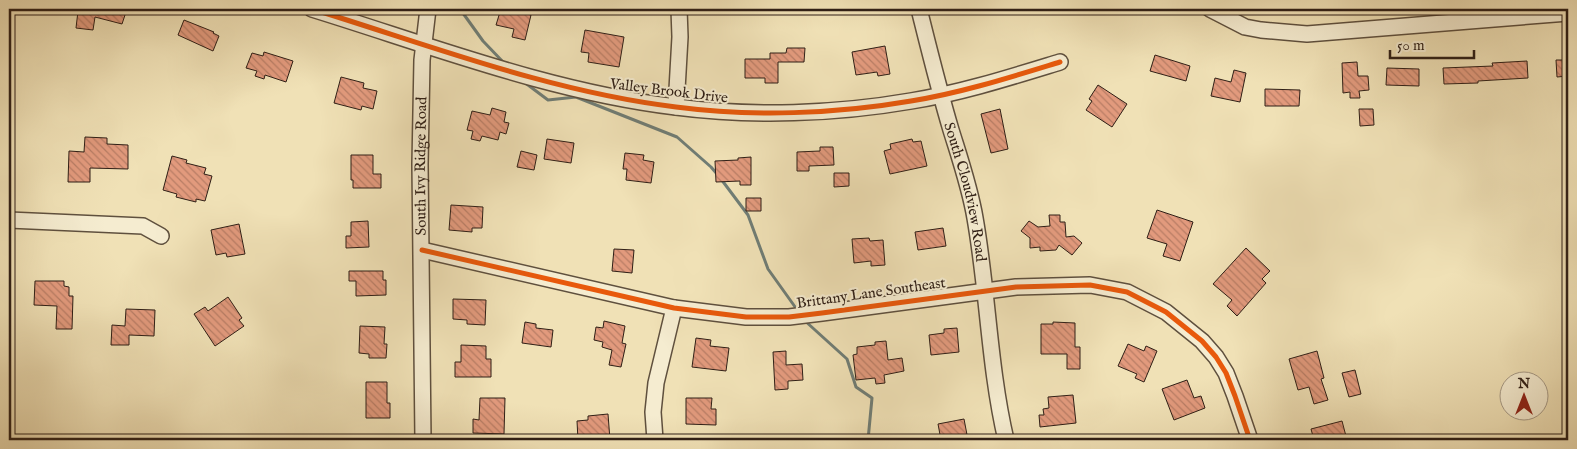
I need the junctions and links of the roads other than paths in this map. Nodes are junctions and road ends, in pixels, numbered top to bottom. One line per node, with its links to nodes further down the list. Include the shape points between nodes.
1 (312, 9): 8 (street, Valley Brook Drive)
2 (428, 9): 8 (street, South Ivy Ridge Road)
3 (679, 9): 11 (street)
4 (919, 9): 10 (street, South Cloudview Road)
5 (1210, 9): 6 (street, via 1245,27 1308,34)
6 (1506, 13): 7 (street)
7 (1568, 13)
8 (423, 44): 11 (street, Valley Brook Drive, via 562,86); 14 (street, South Ivy Ridge Road)
9 (1060, 62): 10 (street, Valley Brook Drive)
10 (941, 94): 11 (street, Valley Brook Drive, via 853,109 730,112); 15 (street, South Cloudview Road, via 975,217)
11 (676, 108)
12 (9, 220): 13 (street, via 143,226)
13 (161, 236)
14 (422, 250): 16 (street, Brittany Lane Southeast); 17 (street, South Ivy Ridge Road)
15 (984, 291): 16 (street, Brittany Lane Southeast, via 789,317 746,317); 19 (street, South Cloudview Road, via 996,393); 20 (street, Brittany Lane Southeast, via 1090,285 1126,292 1146,300 1184,326 1216,356 1236,396)
16 (674, 308): 18 (street, via 656,382)
17 (423, 440)
18 (655, 440)
19 (1006, 440)
20 (1250, 440)

